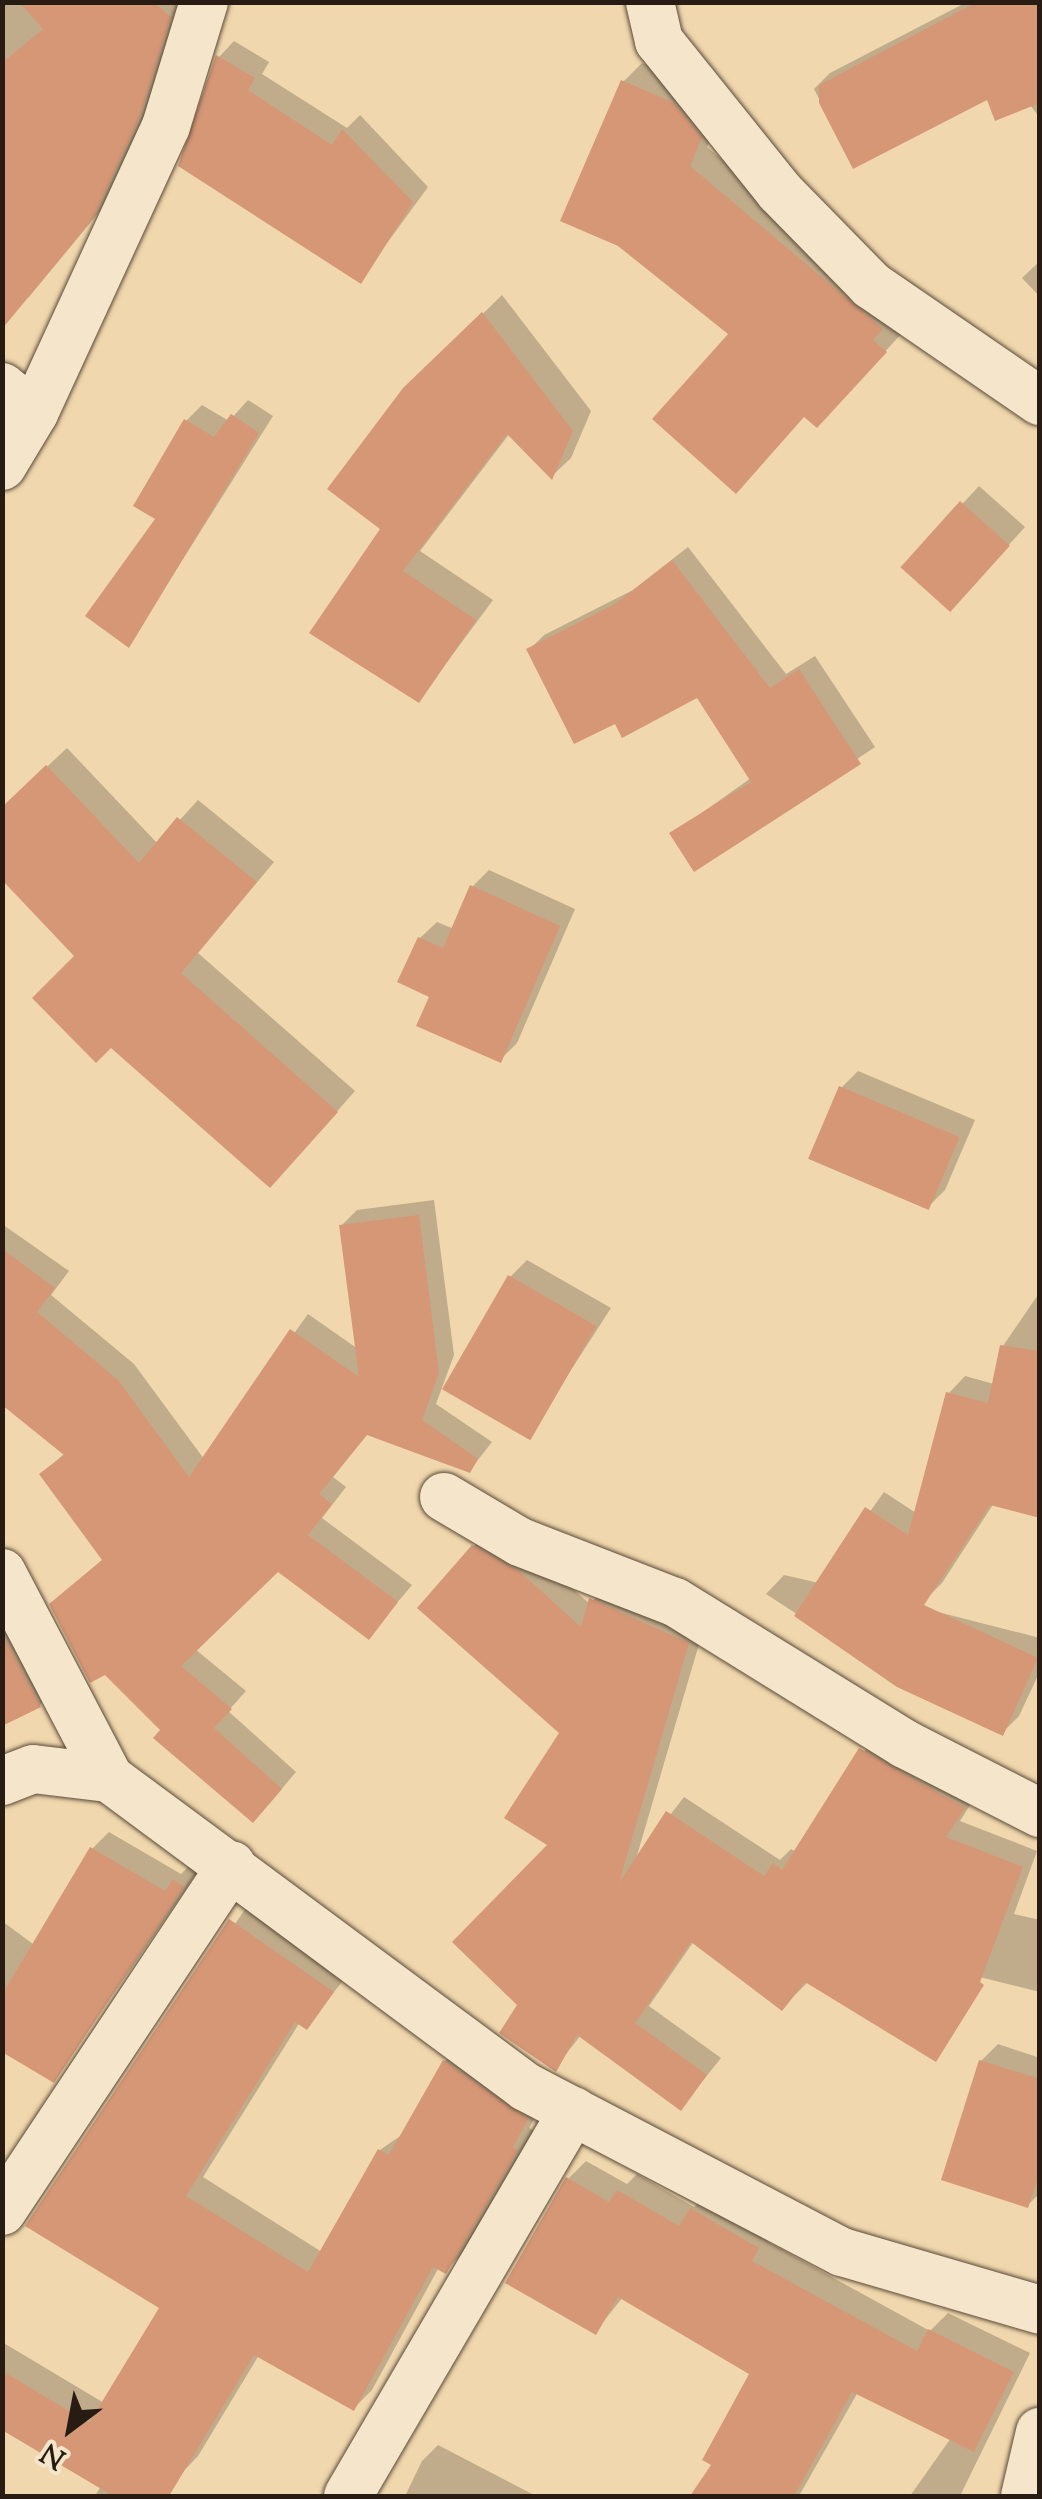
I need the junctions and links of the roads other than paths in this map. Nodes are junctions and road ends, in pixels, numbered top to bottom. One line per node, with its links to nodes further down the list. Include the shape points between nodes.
1 (204, 2): 3 (street, via 166,126)
2 (650, 2): 4 (street, via 659,41 780,192 871,285)
3 (18, 400): 5 (street)
4 (1040, 400)
5 (2, 466)
6 (444, 1496): 10 (street, via 520,1542 675,1602 904,1744)
7 (2, 1573): 8 (street)
8 (109, 1778): 9 (street, via 33,1769); 11 (street)
9 (2, 1781)
10 (1040, 1813)
11 (232, 1865): 12 (street, via 526,2087); 13 (street)
12 (573, 2111): 14 (street, via 842,2252); 16 (street)
13 (2, 2211)
14 (1040, 2310)
15 (1040, 2432): 17 (street)
16 (348, 2496)
17 (1025, 2496)

